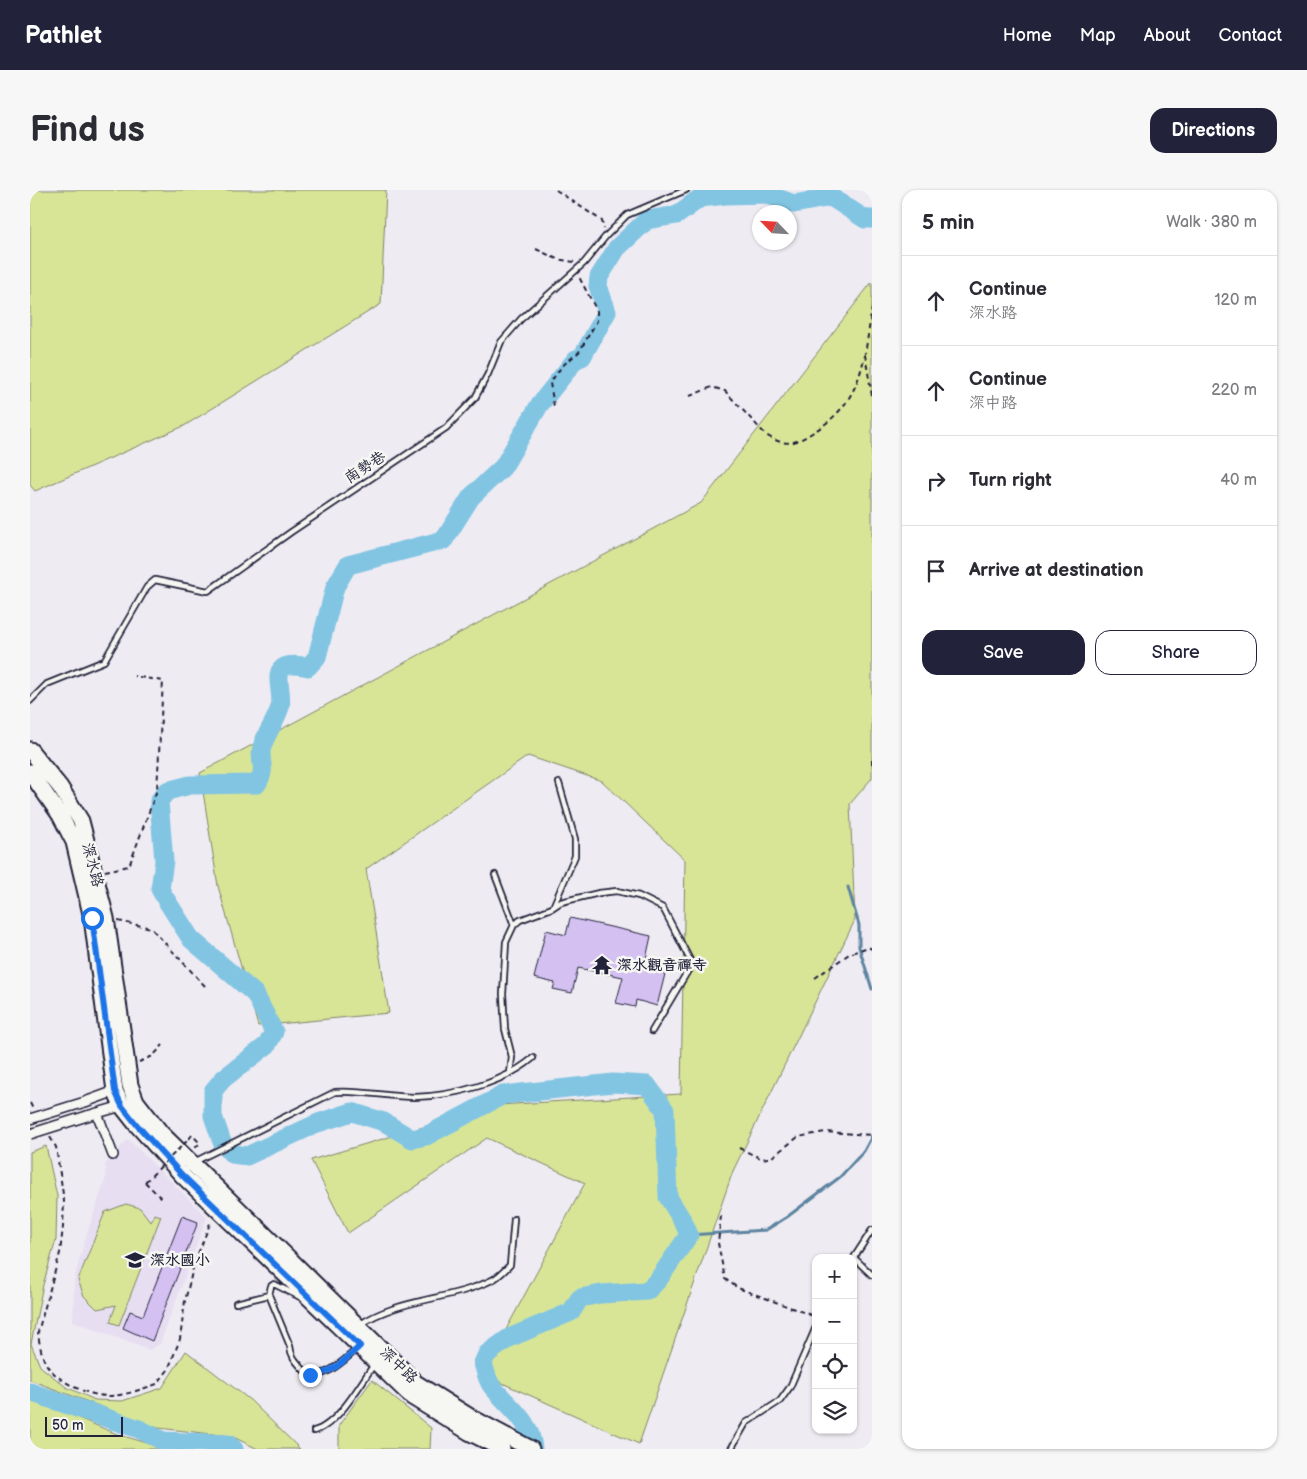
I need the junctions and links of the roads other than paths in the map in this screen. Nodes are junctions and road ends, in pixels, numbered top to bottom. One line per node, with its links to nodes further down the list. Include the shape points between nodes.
1 (686, 190): 2 (lane, 南勢巷, via 627,216 584,263 521,319 501,342 475,398 446,428 208,591 155,580 147,587 104,661 47,684)
2 (30, 701)
3 (30, 750): 12 (main road, 深水路, via 60,787 81,821 106,918)
4 (30, 772): 13 (main road, 深水路, via 60,815 74,842 92,918)
5 (559, 783): 7 (lane, via 575,839 575,856)
6 (495, 875): 8 (lane)
7 (552, 908): 8 (lane); 9 (lane, via 561,902 616,890 664,908 690,960 689,970)
8 (514, 925): 11 (lane, via 506,942 503,994 512,1056)
9 (652, 1031)
10 (533, 1058): 11 (lane)
11 (510, 1073): 19 (lane, via 478,1085 415,1097 335,1092)
12 (130, 1085): 13 (street); 14 (main road, 深中路)
13 (115, 1091): 14 (main road, 深水路); 16 (street, bridge, via 85,1102)
14 (129, 1104): 15 (street); 19 (main road, 深中路)
15 (97, 1113): 17 (street, bridge); 18 (street)
16 (32, 1114)
17 (30, 1134)
18 (113, 1155)
19 (189, 1163): 27 (main road, 深中路, via 217,1208); 28 (main road, 深中路)
20 (514, 1219): 28 (lane, via 510,1265 493,1280 375,1314)
21 (872, 1230): 22 (lane)
22 (856, 1254)
23 (857, 1262): 24 (lane)
24 (872, 1275)
25 (269, 1295): 26 (lane); 27 (lane, via 274,1284); 28 (lane, via 291,1355 310,1375 318,1376 339,1365)
26 (236, 1303)
27 (321, 1307): 28 (main road, 深中路)
28 (356, 1336): 30 (main road, 深中路); 31 (main road, 深中路)
29 (812, 1336): 35 (lane, via 790,1388 780,1401 746,1423)
30 (376, 1362): 31 (main road, 深中路, via 412,1397); 32 (lane, via 338,1414 324,1428)
31 (470, 1425): 33 (main road); 34 (main road)
32 (314, 1430)
33 (502, 1449)
34 (531, 1449)
35 (731, 1449)

